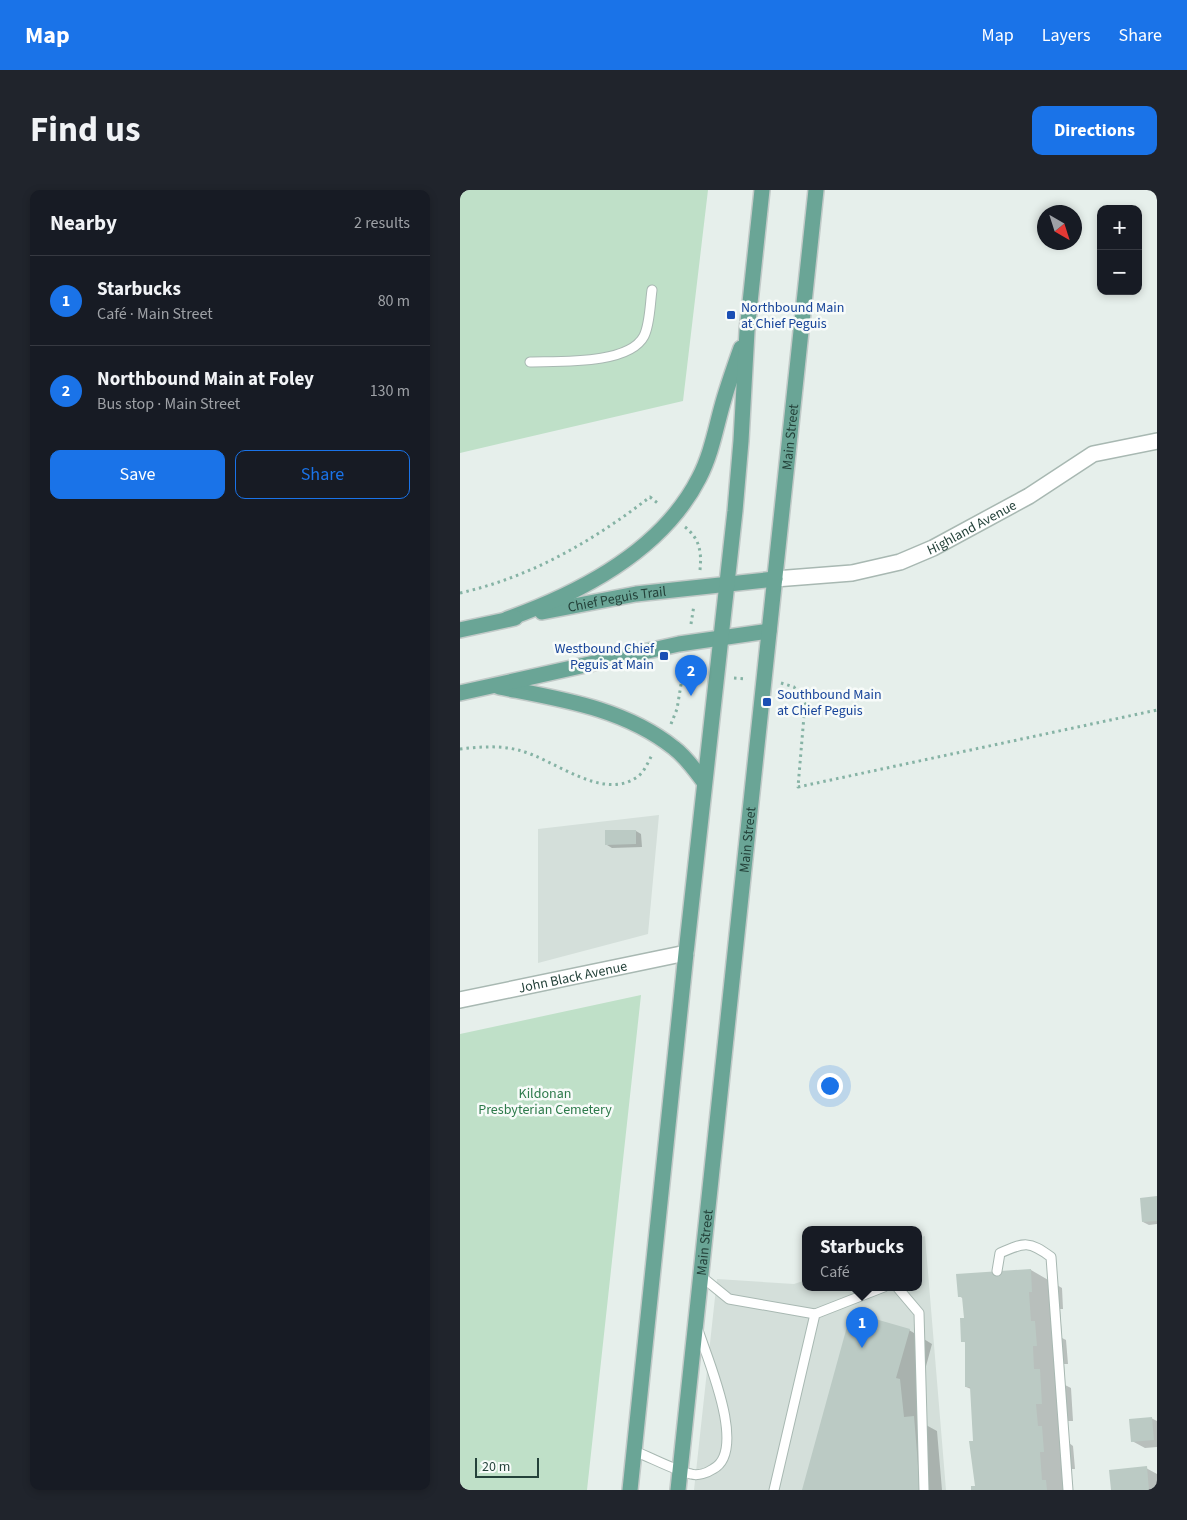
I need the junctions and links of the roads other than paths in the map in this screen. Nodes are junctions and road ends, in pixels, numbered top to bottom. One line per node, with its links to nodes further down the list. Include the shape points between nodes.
1 (762, 190): 4 (main road)
2 (816, 190): 7 (main road, Main Street)
3 (652, 290): 5 (lane, via 644,337 630,350 599,359)
4 (747, 331): 8 (main road, via 741,441); 9 (main road, via 709,454 692,490 672,516 643,546 595,580)
5 (530, 362)
6 (1157, 440): 7 (street, Highland Avenue, via 1093,454 1028,496 933,548 900,562 852,573)
7 (775, 579): 8 (main road, Chief Peguis Trail); 11 (main road, Main Street)
8 (726, 584): 9 (main road, Chief Peguis Trail, via 636,594); 12 (main road)
9 (507, 620): 10 (main road, Chief Peguis Trail)
10 (460, 630)
11 (769, 631): 12 (main road); 19 (main road, Main Street)
12 (720, 638): 13 (main road, via 679,644); 15 (main road)
13 (493, 686): 14 (main road); 15 (main road, via 575,701 628,721 675,748)
14 (460, 693)
15 (704, 782): 16 (main road)
16 (686, 952): 17 (street, John Black Avenue); 24 (main road)
17 (460, 1000)
18 (997, 1271): 30 (lane, via 1000,1253 1017,1245 1035,1245 1051,1258)
19 (702, 1277): 22 (lane, via 729,1299); 23 (main road, Main Street)
20 (874, 1291): 22 (lane)
21 (900, 1291): 29 (lane, via 919,1313)
22 (814, 1314): 28 (lane)
23 (696, 1324): 25 (main road, Main Street); 25 (lane, via 725,1415 727,1455 719,1466 707,1473 692,1474)
24 (634, 1451): 25 (lane); 26 (main road)
25 (680, 1469): 27 (main road, Main Street)
26 (630, 1490)
27 (678, 1490)
28 (774, 1490)
29 (924, 1490)
30 (1068, 1490)

